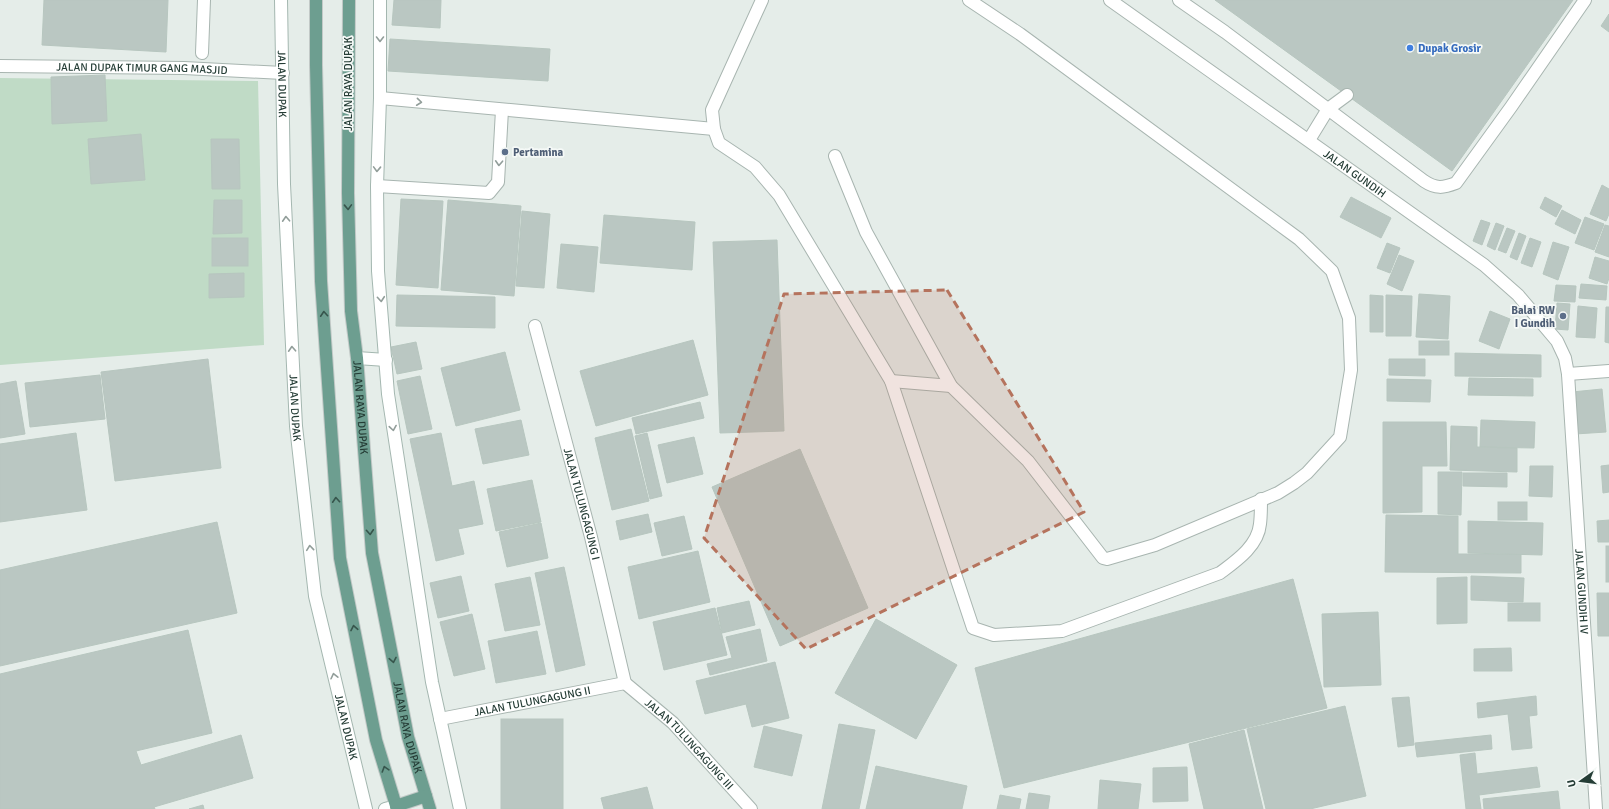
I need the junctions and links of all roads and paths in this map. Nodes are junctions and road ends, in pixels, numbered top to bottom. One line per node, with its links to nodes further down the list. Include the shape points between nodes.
1 (204, 0): 11 (street)
2 (281, 0): 13 (street, JALAN DUPAK)
3 (316, 0): 33 (main road, one-way to 3, via 376,740 340,558 321,282)
4 (349, 0): 23 (main road, JALAN RAYA DUPAK, one-way to 23, via 348,193 351,311)
5 (380, 0): 15 (street, one-way to 15)
6 (762, 0): 18 (street, via 712,110)
7 (970, 0): 29 (street, via 1299,239 1332,271 1349,318 1351,370 1340,437 1307,473 1278,493)
8 (1110, 0): 19 (street, JALAN GUNDIH)
9 (1179, 0): 16 (street)
10 (1585, 0): 16 (street, via 1456,183 1444,188 1434,187)
11 (202, 53)
12 (0, 66): 13 (street, JALAN DUPAK TIMUR GANG MASJID, via 176,68)
13 (283, 73): 34 (street, JALAN DUPAK, one-way to 13, via 315,596 296,426 284,184)
14 (1348, 96): 16 (street)
15 (380, 98): 17 (street, one-way to 17); 21 (street, one-way to 21)
16 (1328, 109): 19 (street)
17 (502, 110): 18 (street); 21 (street, one-way to 21, via 498,182 489,193)
18 (714, 129): 27 (street, via 719,143 755,167 779,195)
19 (1309, 140): 26 (street, JALAN GUNDIH, via 1460,247 1518,295 1557,341 1565,358)
20 (834, 156): 28 (street, via 866,232)
21 (377, 186): 24 (street, one-way to 24, via 378,271)
22 (536, 326): 30 (street, JALAN TULUNGAGUNG I, via 591,537)
23 (356, 358): 24 (street); 32 (main road, JALAN RAYA DUPAK, one-way to 32, via 372,553 408,736)
24 (386, 360): 31 (street, one-way to 31, via 388,394 432,682)
25 (1609, 371): 26 (street)
26 (1568, 374): 38 (street, JALAN GUNDIH IV)
27 (890, 381): 28 (street); 29 (street, via 973,628 994,635 1062,632 1220,573 1241,557 1256,539 1260,525)
28 (951, 386): 29 (street, via 1028,461 1103,558 1155,545)
29 (1261, 499)
30 (625, 683): 31 (street, JALAN TULUNGAGUNG II); 37 (street, JALAN TULUNGAGUNG III, via 673,723)
31 (440, 719): 36 (street)
32 (426, 796): 33 (main road); 35 (main road, JALAN RAYA DUPAK)
33 (393, 808)
34 (366, 809)
35 (430, 809)
36 (460, 809)
37 (751, 809)
38 (1596, 809)

